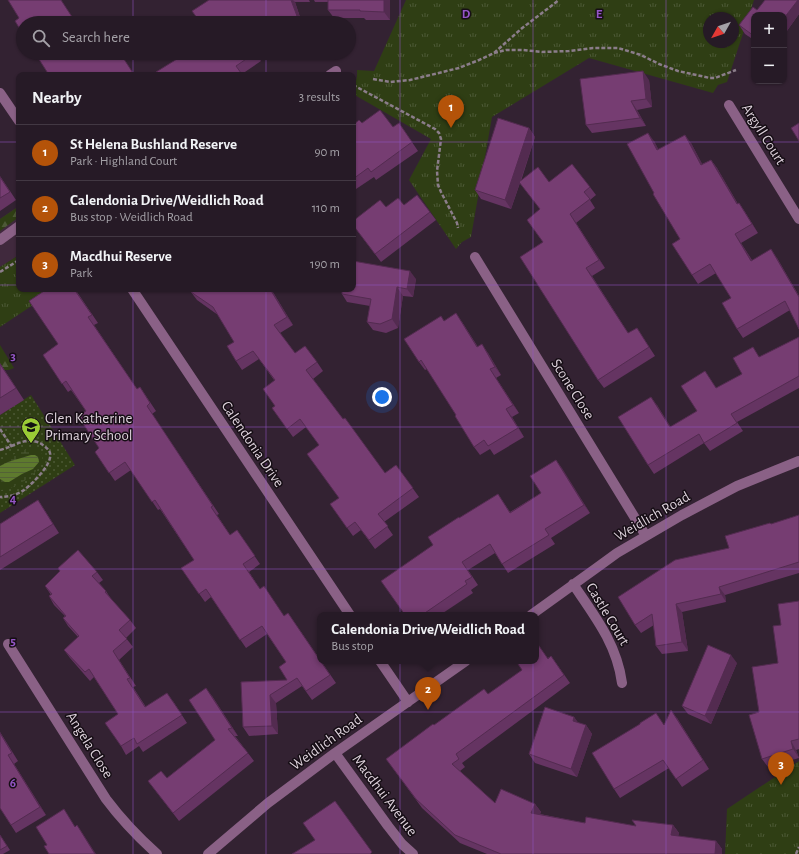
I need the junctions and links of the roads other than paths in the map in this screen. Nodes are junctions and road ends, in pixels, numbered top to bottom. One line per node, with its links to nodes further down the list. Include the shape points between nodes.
1 (0, 93): 3 (street)
2 (729, 105): 4 (street, Argyll Court)
3 (16, 117)
4 (799, 219)
5 (16, 228): 6 (street)
6 (0, 240)
7 (475, 257): 10 (street, Scone Close)
8 (134, 292): 12 (street, Calendonia Drive)
9 (799, 461): 10 (street, Weidlich Road, via 736,486)
10 (646, 536): 11 (street, Weidlich Road)
11 (573, 584): 13 (street, Weidlich Road); 17 (street, Castle Court, via 612,646 621,669)
12 (348, 612)
13 (535, 612)
14 (8, 644): 20 (street, Angela Close, via 106,799 129,827)
15 (382, 664): 18 (street)
16 (462, 664): 18 (street, Weidlich Road)
17 (622, 683)
18 (408, 702): 19 (street, Weidlich Road)
19 (335, 753): 21 (street, Weidlich Road, via 268,803); 22 (street, Macdhui Avenue, via 388,826)
20 (157, 854)
21 (208, 854)
22 (413, 854)

